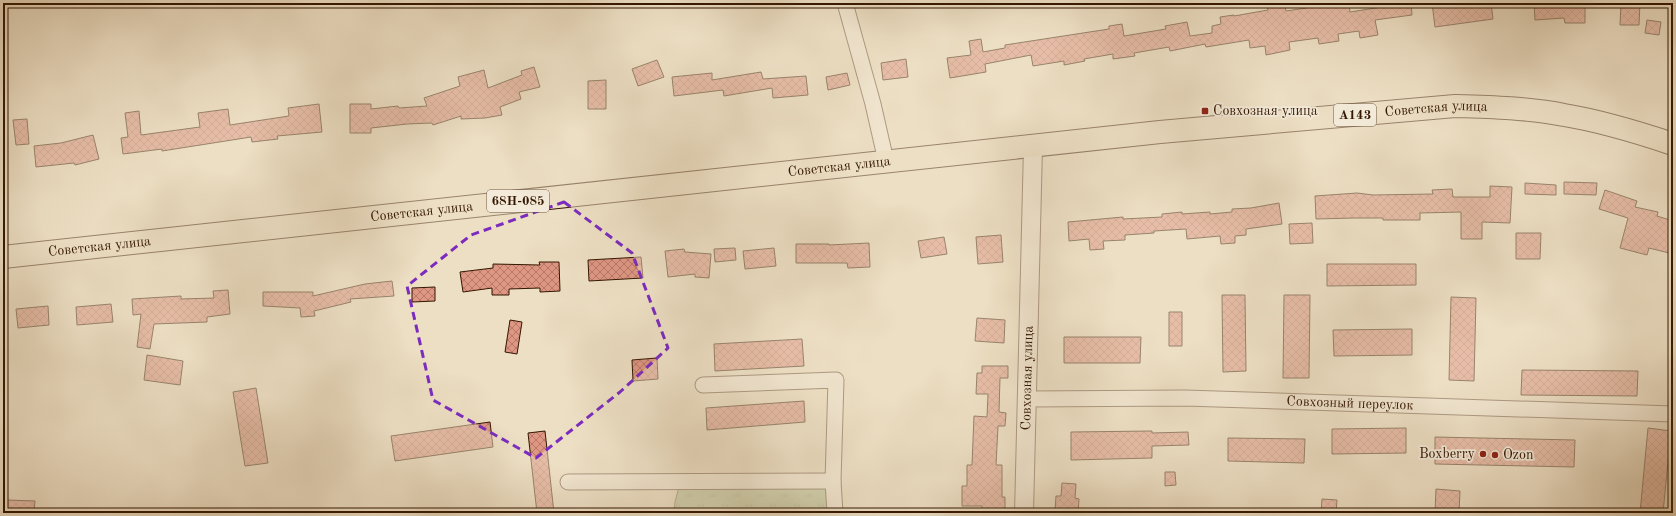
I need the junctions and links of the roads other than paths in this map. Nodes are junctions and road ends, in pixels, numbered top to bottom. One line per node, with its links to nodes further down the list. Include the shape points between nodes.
1 (845, 3): 4 (street)
2 (1673, 144): 3 (main road, Советская улица / А143, via 1630,130 1564,114 1483,106 1455,106 1160,132)
3 (1033, 147): 4 (main road, Советская улица / 68Н-085); 7 (street, Совхозная улица)
4 (886, 161): 5 (main road, Советская улица / 68Н-085)
5 (3, 257)
6 (703, 385): 9 (street, via 836,380)
7 (1027, 399): 8 (street, Совхозный переулок, via 1185,398); 12 (street, Совхозная улица)
8 (1673, 414)
9 (833, 480): 10 (street); 11 (street)
10 (568, 482)
11 (835, 513)
12 (1024, 513)

